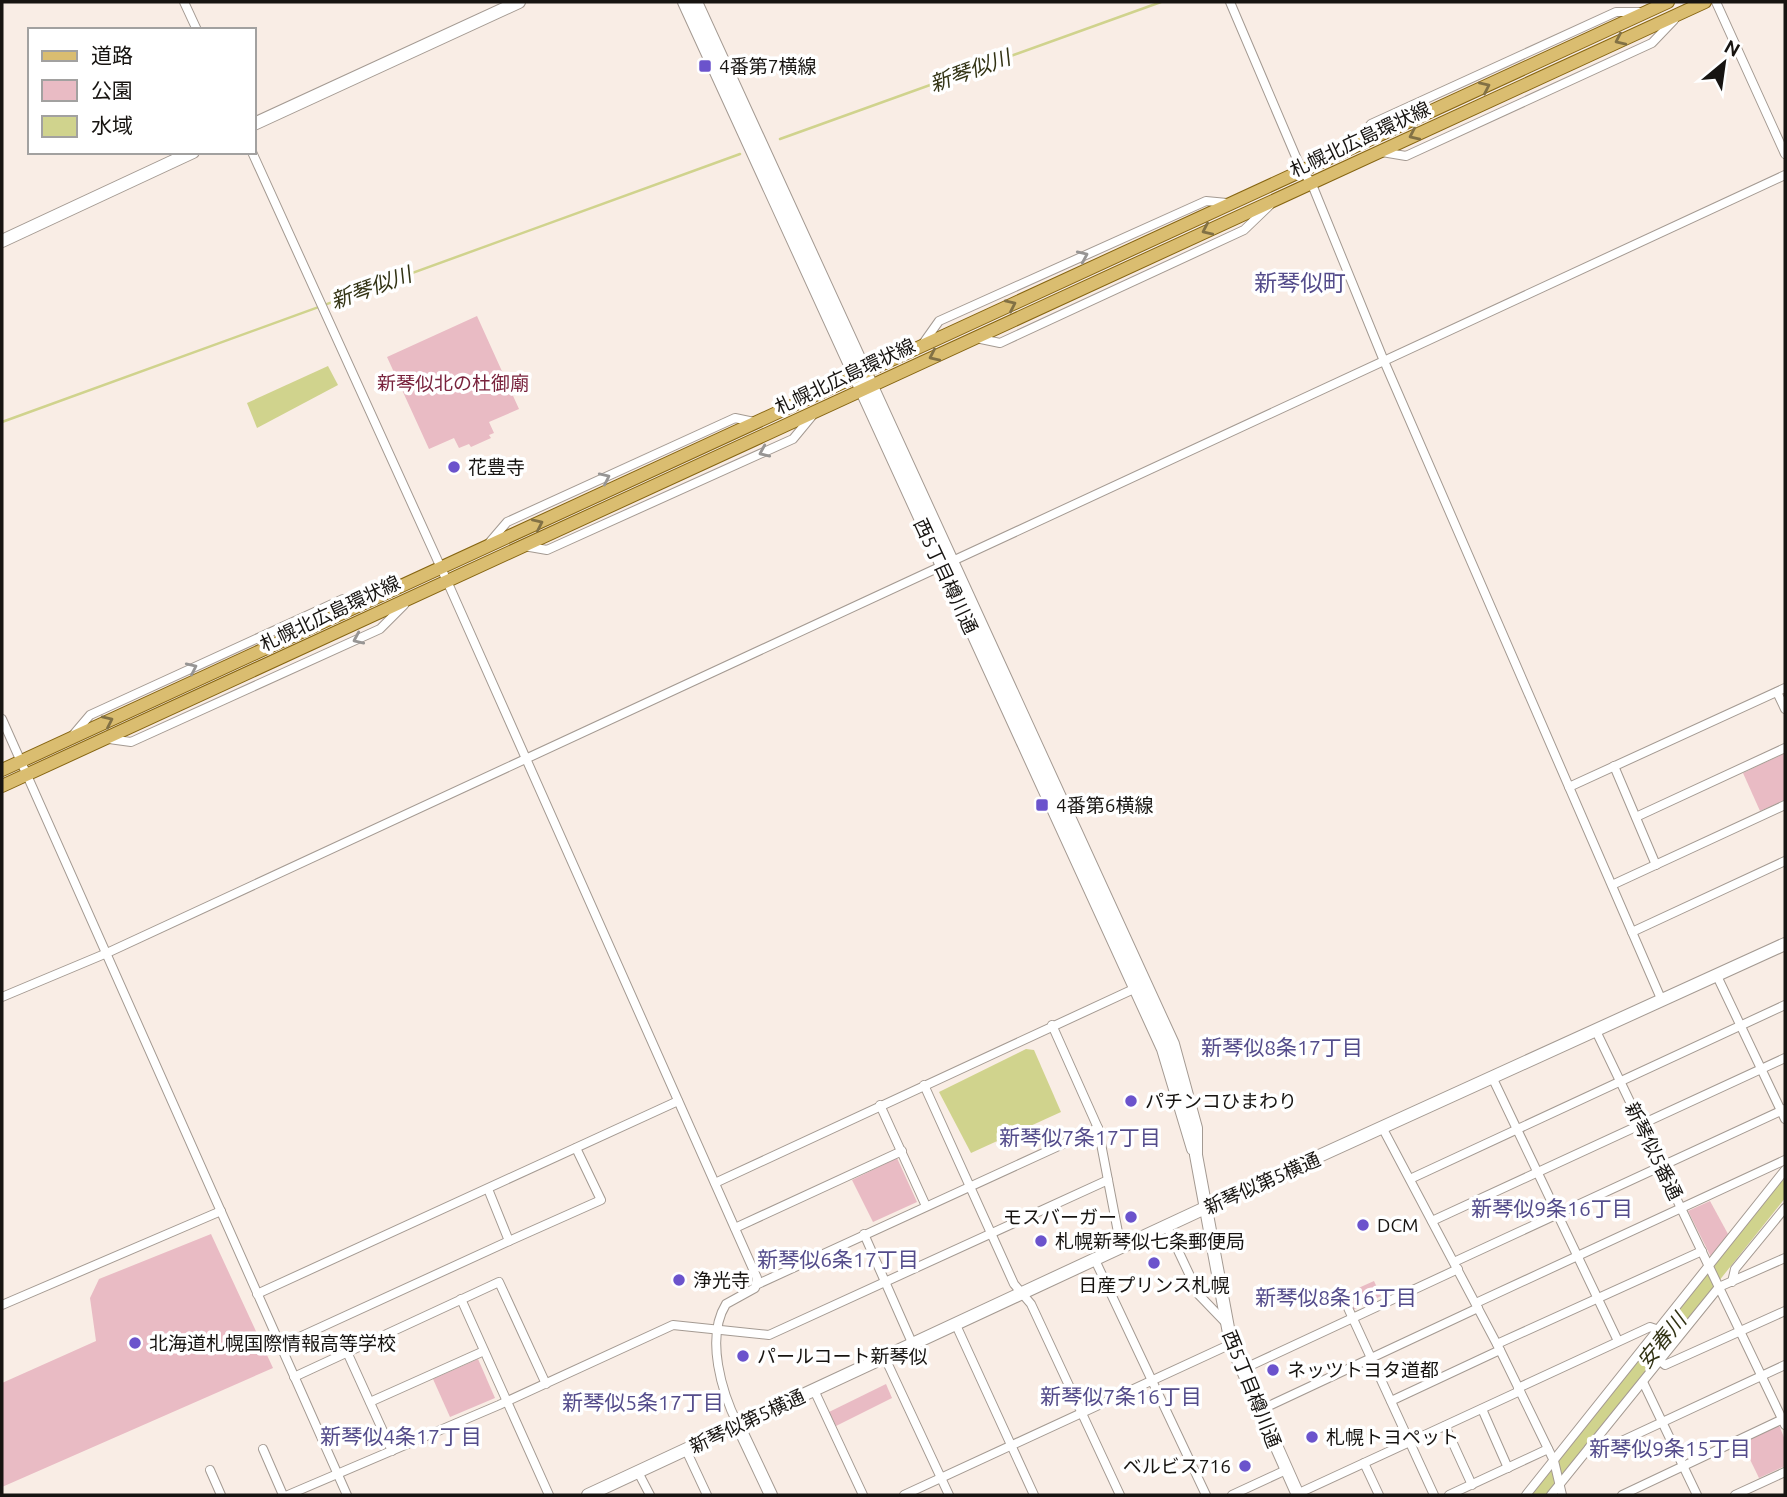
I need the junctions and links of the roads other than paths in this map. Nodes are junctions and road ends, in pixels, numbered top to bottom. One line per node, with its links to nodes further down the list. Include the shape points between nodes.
1 (184, 2): 9 (street)
2 (519, 2): 10 (main road)
3 (684, 2): 19 (main road, 西5丁目樽川通)
4 (696, 2): 19 (main road, 西5丁目樽川通)
5 (1230, 2): 14 (street)
6 (1668, 2): 14 (main road, 札幌北広島環状線, one-way to 6)
7 (1705, 2): 16 (main road, 札幌北広島環状線, one-way to 16)
8 (1716, 2): 13 (street)
9 (196, 28)
10 (256, 123)
11 (189, 154): 17 (main road)
12 (253, 154): 21 (street)
13 (1785, 154)
14 (1302, 171): 16 (street); 19 (main road, 札幌北広島環状線, one-way to 14, via 920,348)
15 (1785, 176): 18 (street)
16 (1311, 183): 18 (street); 19 (main road, 札幌北広島環状線, one-way to 19, via 974,337)
17 (2, 240)
18 (1384, 361): 20 (street); 33 (street)
19 (862, 382): 20 (main road, 西5丁目樽川通); 21 (main road, 札幌北広島環状線, one-way to 19, via 758,422); 22 (main road, 札幌北広島環状線, one-way to 22, via 816,411)
20 (946, 564): 27 (street); 43 (main road, 西5丁目樽川通)
21 (440, 568): 22 (street); 28 (main road, 札幌北広島環状線, one-way to 21)
22 (447, 581): 27 (street); 31 (main road, 札幌北広島環状線, one-way to 31)
23 (1781, 690): 24 (street); 29 (street)
24 (1785, 709)
25 (2, 719): 28 (street)
26 (1785, 748): 35 (street)
27 (525, 760): 41 (street); 55 (street)
28 (21, 761): 30 (main road, 札幌北広島環状線); 31 (street)
29 (1614, 766): 33 (street); 35 (street)
30 (2, 770)
31 (27, 774): 32 (main road, 札幌北広島環状線); 41 (street)
32 (2, 786)
33 (1569, 787): 38 (street)
34 (1785, 805): 37 (street)
35 (1636, 817): 37 (street)
36 (1785, 861): 39 (street)
37 (1656, 864): 38 (street)
38 (1612, 885): 39 (street)
39 (1632, 932): 45 (street)
40 (1785, 944): 42 (main road, 新琴似第5横通)
41 (107, 953): 44 (street); 77 (street)
42 (1717, 976): 45 (main road, 新琴似第5横通); 48 (street)
43 (1139, 986): 47 (street); 74 (main road, 西5丁目樽川通, via 1196,1155)
44 (2, 998)
45 (1662, 1001): 49 (main road, 新琴似第5横通)
46 (1785, 1005): 48 (street)
47 (1052, 1025): 54 (street); 59 (street)
48 (1740, 1026): 51 (street); 53 (street)
49 (1597, 1031): 52 (main road, 新琴似第5横通); 53 (street, 新琴似5番通)
50 (1785, 1058): 51 (street)
51 (1761, 1069): 57 (street); 58 (street)
52 (1493, 1079): 60 (main road, 新琴似第5横通); 61 (street)
53 (1621, 1082): 58 (street, 新琴似5番通); 61 (street)
54 (924, 1085): 56 (street); 71 (street)
55 (678, 1101): 62 (street); 70 (street)
56 (880, 1105): 63 (street); 70 (street)
57 (1784, 1113): 65 (street)
58 (1641, 1124): 65 (street, 新琴似5番通); 67 (street)
59 (1098, 1128): 69 (street); 71 (street)
60 (1383, 1129): 68 (street); 74 (main road, 新琴似第5横通)
61 (1517, 1129): 67 (street); 68 (street)
62 (576, 1148): 72 (street); 84 (street, via 601,1199)
63 (902, 1152): 73 (street); 81 (street)
64 (1785, 1160): 75 (street)
65 (1662, 1166): 75 (street, 新琴似5番通); 78 (street)
66 (1785, 1170): 91 (street)
67 (1538, 1171): 78 (street); 79 (street)
68 (1410, 1179): 79 (street)
69 (1108, 1180): 83 (street); 85 (street)
70 (715, 1183): 81 (street)
71 (971, 1188): 73 (street); 83 (street)
72 (488, 1189): 84 (street); 96 (street)
73 (926, 1206): 82 (street)
74 (1205, 1208): 80 (main road, 新琴似第5横通); 105 (main road, 西5丁目樽川通)
75 (1682, 1209): 86 (street, 新琴似5番通); 87 (street)
76 (1785, 1209): 93 (street, via 1735,1269)
77 (220, 1211): 96 (street); 101 (street)
78 (1559, 1214): 87 (street); 90 (street)
79 (1432, 1221): 90 (street)
80 (1167, 1227): 85 (main road, 新琴似第5横通); 105 (street, via 1199,1295)
81 (735, 1228): 94 (street)
82 (864, 1234): 92 (street); 94 (street)
83 (991, 1234): 92 (street); 97 (street)
84 (509, 1241): 113 (street)
85 (1121, 1248): 89 (main road, 新琴似第5横通)
86 (1702, 1251): 91 (street, 新琴似5番通); 98 (street)
87 (1577, 1256): 98 (street); 102 (street)
88 (1785, 1258): 93 (street)
89 (1095, 1260): 97 (main road, 新琴似第5横通); 124 (street)
90 (1456, 1265): 102 (street); 104 (street)
91 (1710, 1268): 95 (street, 新琴似5番通); 108 (street)
92 (886, 1282): 107 (street, via 769,1335); 112 (street)
93 (1732, 1282): 95 (street)
94 (758, 1284): 107 (street, via 726,1304)
95 (1718, 1284): 109 (street); 119 (street)
96 (257, 1294): 113 (street)
97 (1022, 1294): 106 (main road, 新琴似第5横通); 134 (street, via 1031,1304)
98 (1599, 1296): 110 (street); 114 (street)
99 (1343, 1297): 104 (street)
100 (461, 1299): 115 (street); 116 (street); 126 (street, via 499,1282)
101 (2, 1305)
102 (1477, 1306): 114 (street); 118 (street)
103 (1785, 1311): 109 (street)
104 (1353, 1318): 118 (street); 121 (street)
105 (1225, 1322): 111 (main road, 西5丁目樽川通)
106 (956, 1325): 112 (main road, 新琴似第5横通); 140 (street)
107 (719, 1329): 126 (street, via 673,1325); 137 (street, via 722,1382)
108 (1659, 1329): 110 (street, via 1650,1327); 147 (street)
109 (1741, 1332): 119 (street, via 1665,1365); 122 (street)
110 (1618, 1340): 127 (street)
111 (1231, 1344): 121 (main road, 西5丁目樽川通); 124 (street)
112 (913, 1345): 117 (main road, 新琴似第5横通)
113 (280, 1346): 123 (street)
114 (1499, 1348): 127 (street); 129 (street)
115 (484, 1351): 130 (street); 131 (street)
116 (347, 1352): 123 (street); 130 (street)
117 (885, 1358): 128 (main road, 新琴似第5横通); 155 (street)
118 (1371, 1358): 129 (street); 133 (street)
119 (1660, 1361): 125 (street)
120 (1785, 1365): 122 (street)
121 (1241, 1370): 133 (main road, 西5丁目樽川通)
122 (1762, 1376): 135 (street); 136 (street)
123 (294, 1377): 154 (street)
124 (1152, 1380): 134 (street); 172 (street)
125 (1643, 1382): 136 (street); 141 (street)
126 (545, 1384): 131 (street)
127 (1519, 1389): 132 (street); 143 (street)
128 (814, 1390): 137 (main road, 新琴似第5横通); 167 (street)
129 (1391, 1401): 139 (street)
130 (370, 1402): 145 (street)
131 (506, 1402): 145 (street); 163 (street)
132 (1482, 1409): 138 (street); 149 (street)
133 (1258, 1411): 151 (main road, 西5丁目樽川通)
134 (1081, 1412): 140 (street); 171 (street)
135 (1784, 1421): 148 (street)
136 (1663, 1422): 141 (street, via 1596,1453); 148 (street)
137 (738, 1425): 144 (main road, 新琴似第5横通); 166 (main road)
138 (1445, 1426): 139 (street); 157 (street)
139 (1409, 1442): 146 (street); 175 (street)
140 (1011, 1446): 155 (street); 170 (street)
141 (1589, 1448): 156 (street)
142 (263, 1449): 161 (street)
143 (1548, 1449): 147 (street); 149 (street)
144 (686, 1450): 152 (main road, 新琴似第5横通); 165 (street)
145 (392, 1451): 154 (street)
146 (1364, 1463): 159 (street); 174 (street)
147 (1555, 1463): 156 (street); 177 (street)
148 (1684, 1466): 180 (street); 181 (street)
149 (1508, 1468): 157 (street)
150 (210, 1470): 160 (street)
151 (1286, 1470): 159 (main road, 西5丁目樽川通); 173 (street)
152 (638, 1472): 158 (main road, 新琴似第5横通); 164 (street)
153 (1785, 1472): 182 (street)
154 (338, 1475): 161 (street); 162 (street)
155 (941, 1478): 168 (street); 169 (street)
156 (1560, 1481): 178 (street); 179 (street)
157 (1472, 1485): 176 (street)
158 (594, 1494)
159 (1297, 1494)
160 (221, 1495)
161 (286, 1495)
162 (347, 1495)
163 (548, 1495)
164 (650, 1495)
165 (707, 1495)
166 (771, 1495)
167 (863, 1495)
168 (904, 1495)
169 (949, 1495)
170 (1034, 1495)
171 (1120, 1495)
172 (1206, 1495)
173 (1232, 1495)
174 (1379, 1495)
175 (1434, 1495)
176 (1449, 1495)
177 (1527, 1495)
178 (1551, 1495)
179 (1562, 1495)
180 (1622, 1495)
181 (1698, 1495)
182 (1735, 1495)

